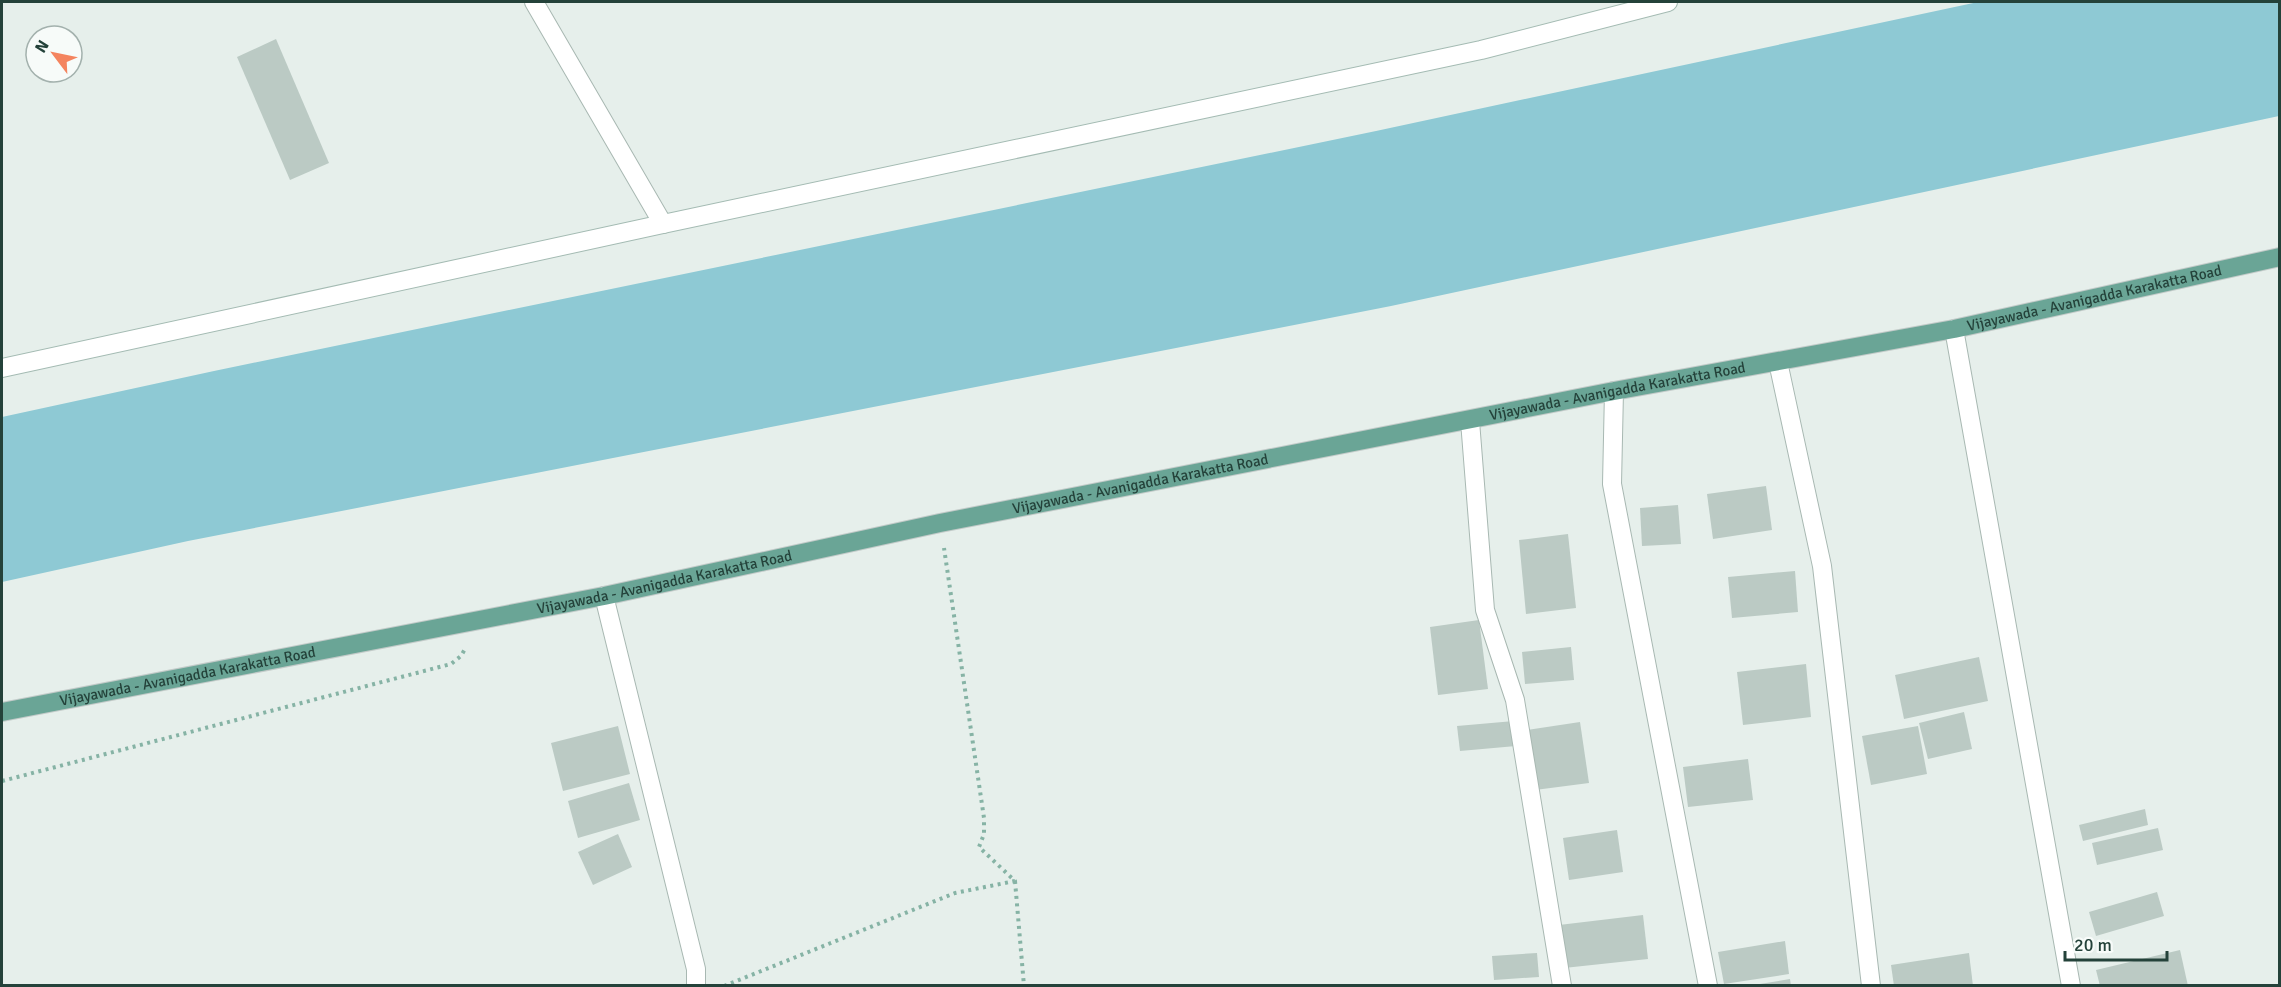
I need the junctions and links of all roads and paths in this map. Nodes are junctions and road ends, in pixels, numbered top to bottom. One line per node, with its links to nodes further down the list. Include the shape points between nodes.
1 (534, 2): 3 (street)
2 (1668, 2): 3 (street, via 1481,50)
3 (663, 224): 7 (street)
4 (2280, 257): 5 (main road, Vijayawada - Avanigadda Karakatta Road)
5 (1954, 328): 6 (main road, Vijayawada - Avanigadda Karakatta Road); 22 (street)
6 (1779, 362): 8 (main road, Vijayawada - Avanigadda Karakatta Road); 21 (street, via 1822,566)
7 (2, 368)
8 (1614, 391): 9 (main road, Vijayawada - Avanigadda Karakatta Road); 20 (street, via 1612,484)
9 (1470, 421): 10 (main road, Vijayawada - Avanigadda Karakatta Road); 19 (street, via 1485,610 1515,700)
10 (940, 523): 11 (main road, Vijayawada - Avanigadda Karakatta Road); 15 (path, via 984,818 979,847)
11 (604, 596): 12 (main road, Vijayawada - Avanigadda Karakatta Road); 16 (street, via 696,969)
12 (460, 624): 13 (main road, Vijayawada - Avanigadda Karakatta Road); 14 (path, via 466,645 451,664)
13 (2, 712)
14 (2, 782)
15 (1015, 881): 17 (path, via 955,893); 18 (path)
16 (696, 986)
17 (724, 986)
18 (1024, 986)
19 (1562, 986)
20 (1708, 986)
21 (1871, 986)
22 (2071, 986)

